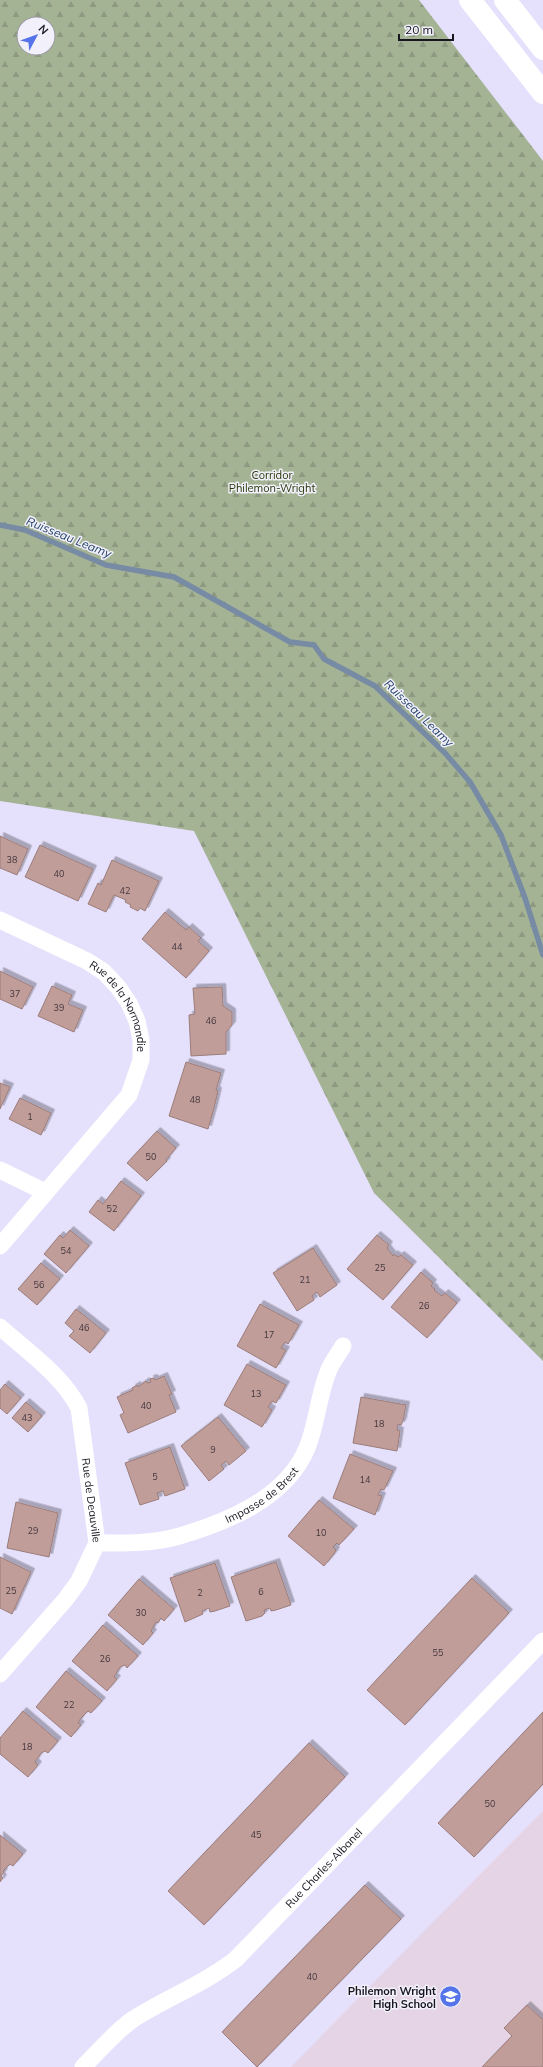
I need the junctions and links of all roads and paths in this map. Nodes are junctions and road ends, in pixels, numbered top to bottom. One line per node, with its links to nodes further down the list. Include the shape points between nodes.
1 (470, 0): 4 (highway)
2 (505, 0): 3 (highway)
3 (543, 49)
4 (543, 93)
5 (0, 920): 7 (street, Rue de la Normandie, via 87,961 104,972 129,1004 137,1021 141,1040 140,1060 129,1095)
6 (0, 1170): 7 (street)
7 (46, 1192): 8 (street, Rue de la Normandie)
8 (0, 1246)
9 (0, 1327): 11 (street, Rue de Deauville, via 59,1380 71,1393 79,1408)
10 (343, 1346): 11 (street, Impasse de Brest, via 328,1372 307,1450 280,1485 261,1502 175,1537 144,1542)
11 (97, 1543): 13 (street, Rue de Deauville, via 79,1581 65,1600)
12 (543, 1641): 14 (street, Rue Charles-Albanel, via 236,1959 218,1973 133,2020 116,2033)
13 (0, 1674)
14 (83, 2067)

